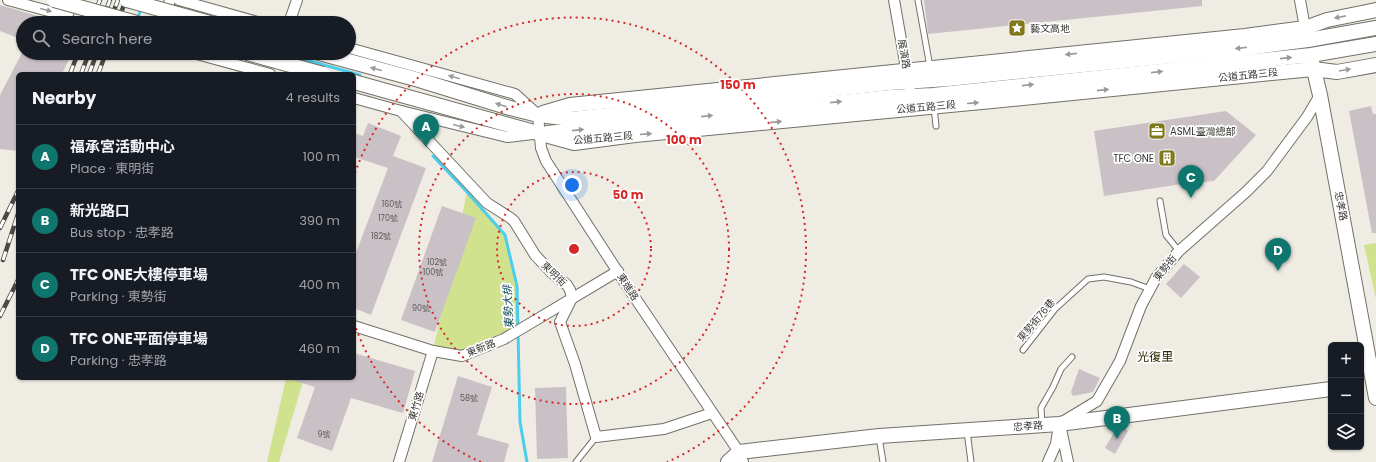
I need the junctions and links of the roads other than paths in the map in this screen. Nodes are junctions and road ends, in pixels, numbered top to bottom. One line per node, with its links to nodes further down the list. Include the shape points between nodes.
1 (8, 0): 3 (street, one-way to 3, via 67,16)
2 (54, 0): 12 (street, bridge)
3 (74, 0)
4 (127, 0): 14 (street, bridge)
5 (170, 0): 13 (street)
6 (179, 0): 15 (street)
7 (297, 0): 16 (street)
8 (894, 0): 32 (street, 展演路)
9 (918, 0): 31 (lane)
10 (1300, 0): 18 (street)
11 (1376, 10): 18 (street, one-way to 18, via 1327,20)
12 (112, 16)
13 (165, 16)
14 (185, 16)
15 (236, 16)
16 (291, 16)
17 (1376, 28): 18 (street)
18 (1306, 34): 21 (street, 忠孝路); 31 (street, one-way to 31, via 1245,36)
19 (1376, 44): 21 (street, 公道五路三段)
20 (356, 50): 39 (street, one-way to 20, via 515,94)
21 (1310, 55): 27 (street, 忠孝路); 36 (street, 公道五路三段, one-way to 21)
22 (219, 60): 28 (street)
23 (272, 60): 30 (street, bridge)
24 (278, 60): 29 (street)
25 (344, 60): 39 (street, one-way to 25)
26 (1376, 65): 27 (street, 公道五路三段, one-way to 26, via 1337,72)
27 (1313, 69): 34 (street, 忠孝路); 36 (street, 公道五路三段, one-way to 27)
28 (263, 72)
29 (275, 72)
30 (316, 72)
31 (931, 74): 32 (street); 36 (lane)
32 (908, 76): 37 (street, 展演路); 39 (street, via 572,119)
33 (356, 83): 41 (street, 公道五路三段)
34 (1320, 95): 43 (street, 東勢街, via 1267,171); 51 (street, 忠孝路)
35 (356, 99): 38 (street, 公道五路三段)
36 (934, 101): 37 (street, 公道五路三段); 40 (lane)
37 (912, 102): 41 (street, 公道五路三段, one-way to 37, via 891,97)
38 (401, 112): 41 (street, 公道五路三段, one-way to 41, via 507,137); 46 (street, 東明街, via 487,203 514,221 535,255 567,285)
39 (538, 115): 41 (street, 東進路)
40 (936, 126)
41 (539, 134): 44 (street, 東進路, via 546,161)
42 (1160, 201): 43 (lane, via 1166,236)
43 (1179, 251): 45 (street, 東勢街)
44 (618, 271): 46 (street, 東新路); 54 (street, 東進路)
45 (1150, 289): 48 (lane, 東勢街76巷, via 1104,277 1088,279 1055,309); 55 (street, 東勢街, via 1120,361 1097,401)
46 (572, 298): 49 (street, 東新路, via 504,339 462,356); 59 (street, via 560,322)
47 (356, 327): 49 (street, 東新路)
48 (1023, 350)
49 (433, 351): 61 (street, 東竹路)
50 (1072, 357): 56 (lane, via 1061,369 1042,408)
51 (1370, 384): 53 (street, 忠孝路)
52 (1328, 389): 55 (street, 忠孝路)
53 (1376, 398)
54 (712, 413): 59 (street, via 664,429); 60 (street, 東進路)
55 (1059, 424): 56 (street, 忠孝路); 66 (street, via 1056,444); 67 (street)
56 (1042, 425): 57 (street, 忠孝路)
57 (967, 430): 58 (street, 忠孝路); 65 (lane)
58 (879, 436): 60 (street, 忠孝路); 64 (lane)
59 (596, 437): 62 (lane)
60 (741, 457): 63 (street)
61 (399, 462)
62 (576, 462)
63 (728, 462)
64 (883, 462)
65 (971, 462)
66 (1048, 462)
67 (1068, 462)

